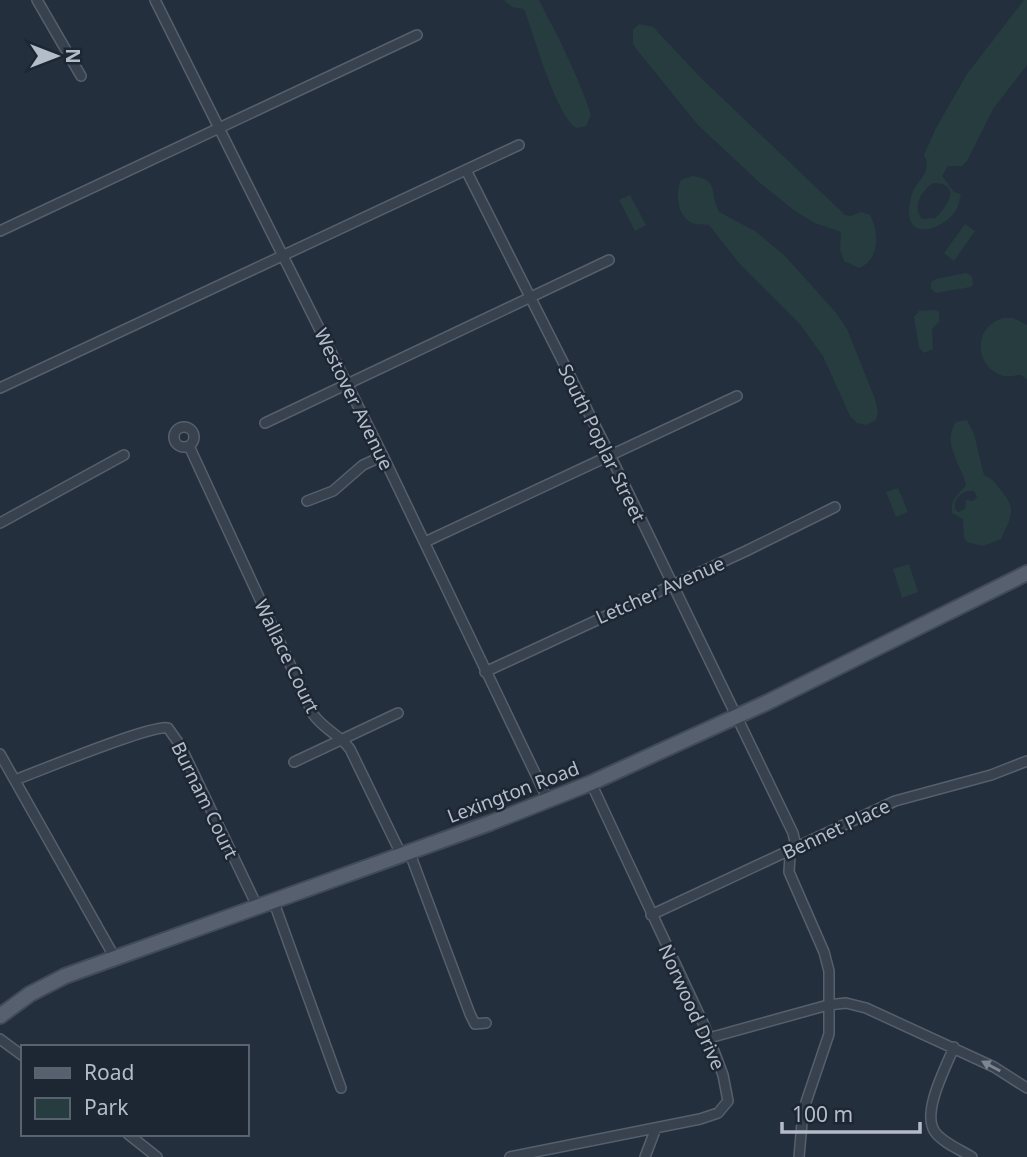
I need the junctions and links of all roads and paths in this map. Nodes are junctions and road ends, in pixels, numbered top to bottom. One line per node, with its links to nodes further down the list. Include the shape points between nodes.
1 (37, 0): 4 (street)
2 (155, 0): 5 (street, Westover Avenue)
3 (417, 35): 5 (street)
4 (80, 76)
5 (218, 128): 8 (street); 9 (street, Westover Avenue)
6 (519, 145): 7 (street)
7 (466, 170): 9 (street); 11 (street, South Poplar Street)
8 (0, 231)
9 (284, 256): 12 (street, Westover Avenue); 13 (street)
10 (610, 260): 11 (street)
11 (530, 296): 12 (street); 18 (street, South Poplar Street)
12 (346, 383): 15 (street); 19 (street, Westover Avenue)
13 (0, 388)
14 (737, 396): 18 (street)
15 (265, 423)
16 (189, 446): 29 (street, Wallace Court, via 313,714)
17 (124, 455): 22 (street)
18 (610, 455): 23 (street); 25 (street, South Poplar Street)
19 (383, 456): 20 (street, via 363,465 333,491); 23 (street, Westover Avenue)
20 (307, 501)
21 (835, 507): 25 (street, Letcher Avenue)
22 (0, 523)
23 (425, 542): 26 (street, Westover Avenue)
24 (1027, 573): 28 (main road, Lexington Road)
25 (671, 584): 26 (street, Letcher Avenue); 28 (street, South Poplar Street)
26 (485, 672): 35 (street, Westover Avenue)
27 (398, 713): 29 (street)
28 (737, 716): 34 (main road, Lexington Road); 36 (street, South Poplar Street, via 793,833)
29 (342, 740): 32 (street); 37 (street, Wallace Court)
30 (0, 754): 33 (street)
31 (1027, 761): 36 (street, Bennet Place, via 895,801)
32 (293, 762)
33 (15, 780): 39 (street, Burnam Court, via 141,733 168,729); 41 (street)
34 (591, 783): 35 (main road, Lexington Road); 40 (street, Norwood Drive)
35 (548, 800): 37 (main road, Lexington Road)
36 (792, 849): 40 (street, Bennet Place); 42 (street, South Poplar Street, via 789,872 827,961)
37 (405, 853): 38 (main road, Lexington Road); 44 (street, Wallace Court, via 470,1014 475,1024)
38 (273, 900): 39 (main road, Lexington Road); 49 (street)
39 (257, 906): 41 (main road, Lexington Road)
40 (652, 915): 45 (street, Norwood Drive)
41 (115, 958): 43 (main road, Lexington Road, via 44,985)
42 (828, 1005): 45 (street); 47 (street, via 866,1008); 56 (street, South Poplar Street, via 827,1042 803,1111)
43 (0, 1016)
44 (486, 1023)
45 (709, 1038): 51 (street, Norwood Drive, via 727,1092 726,1105 712,1115)
46 (0, 1039): 48 (street)
47 (954, 1047): 50 (street, one-way to 47); 57 (street, via 930,1119 940,1138)
48 (21, 1055)
49 (341, 1088)
50 (1027, 1088)
51 (656, 1128): 54 (street, Norwood Drive); 55 (street)
52 (131, 1136): 53 (street)
53 (158, 1157)
54 (510, 1157)
55 (645, 1157)
56 (799, 1157)
57 (972, 1157)

